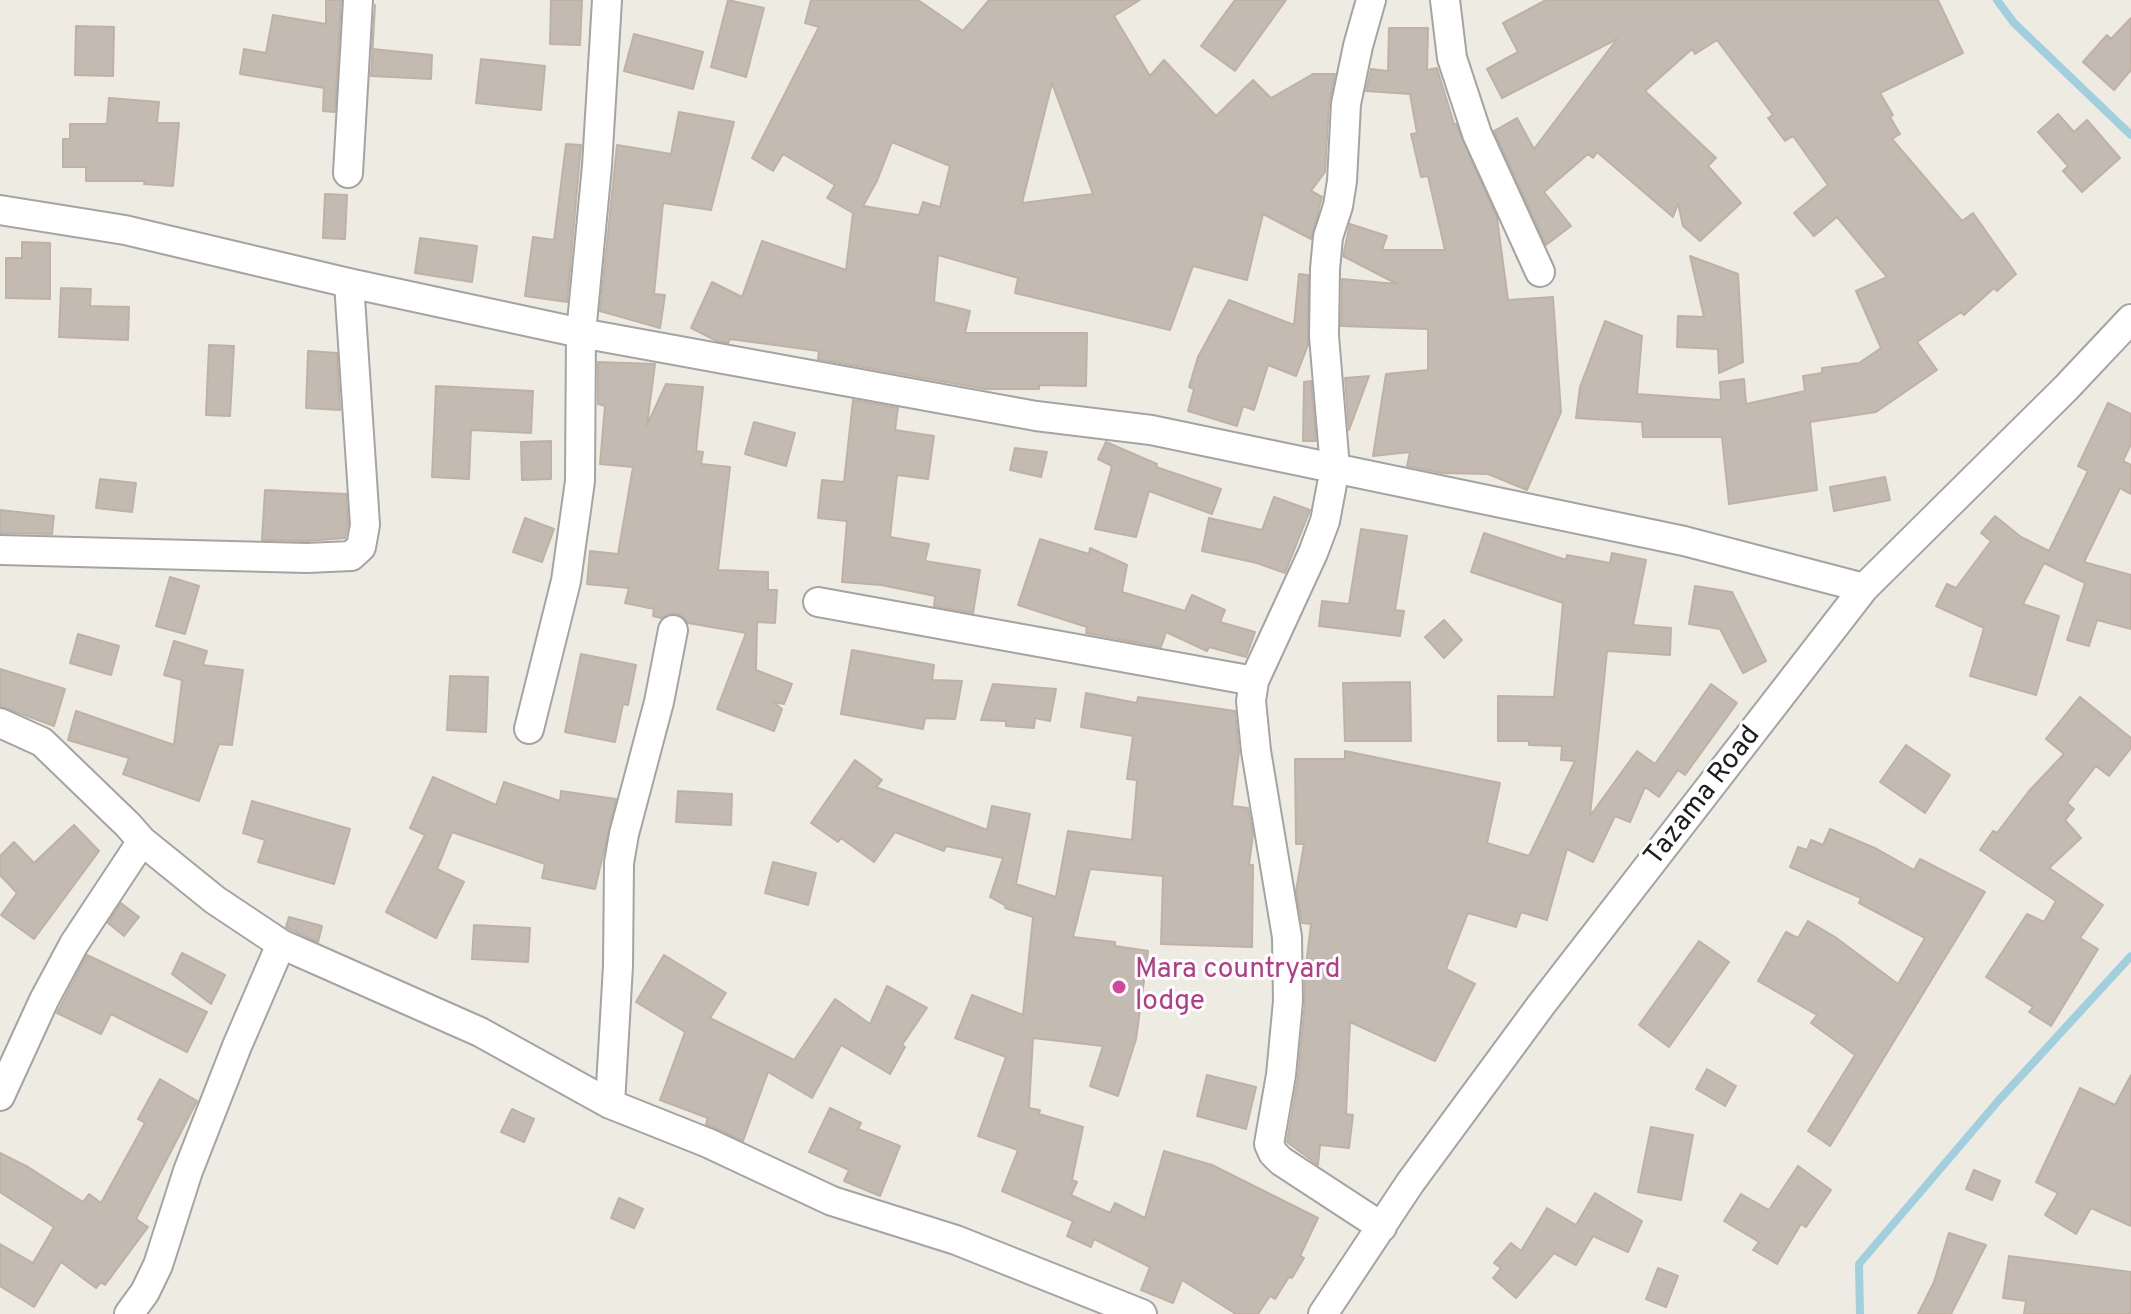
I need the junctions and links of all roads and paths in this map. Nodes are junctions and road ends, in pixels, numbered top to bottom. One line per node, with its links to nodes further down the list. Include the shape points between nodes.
1 (358, 0): 5 (street)
2 (607, 0): 10 (street)
3 (1371, 0): 11 (street, via 1346,104 1342,181 1325,269 1324,336)
4 (1445, 0): 7 (street, via 1452,58 1477,134)
5 (348, 173)
6 (0, 210): 8 (street, via 125,230)
7 (1540, 272)
8 (349, 283): 10 (street); 12 (street, via 365,525 361,547 351,556)
9 (2131, 319): 13 (street, Tazama Road)
10 (581, 333): 11 (street, via 1036,416 1151,430); 18 (street, via 580,481 566,581)
11 (1335, 468): 13 (street, via 1684,541); 16 (street, via 1313,553)
12 (0, 550)
13 (1864, 588): 23 (street, Tazama Road, via 1541,1005)
14 (818, 602): 16 (street)
15 (673, 630): 22 (street, via 619,863)
16 (1254, 681): 23 (street, via 1256,751 1287,937 1287,1016 1269,1144 1281,1161)
17 (0, 723): 19 (street, via 42,742)
18 (529, 729)
19 (142, 841): 20 (street); 21 (street, via 74,944)
20 (281, 944): 22 (street, via 480,1032); 24 (street, via 188,1171 158,1265)
21 (0, 1096)
22 (610, 1104): 25 (street, via 832,1201 956,1240)
23 (1382, 1227): 26 (street, Tazama Road)
24 (129, 1314)
25 (1142, 1314)
26 (1323, 1314)

